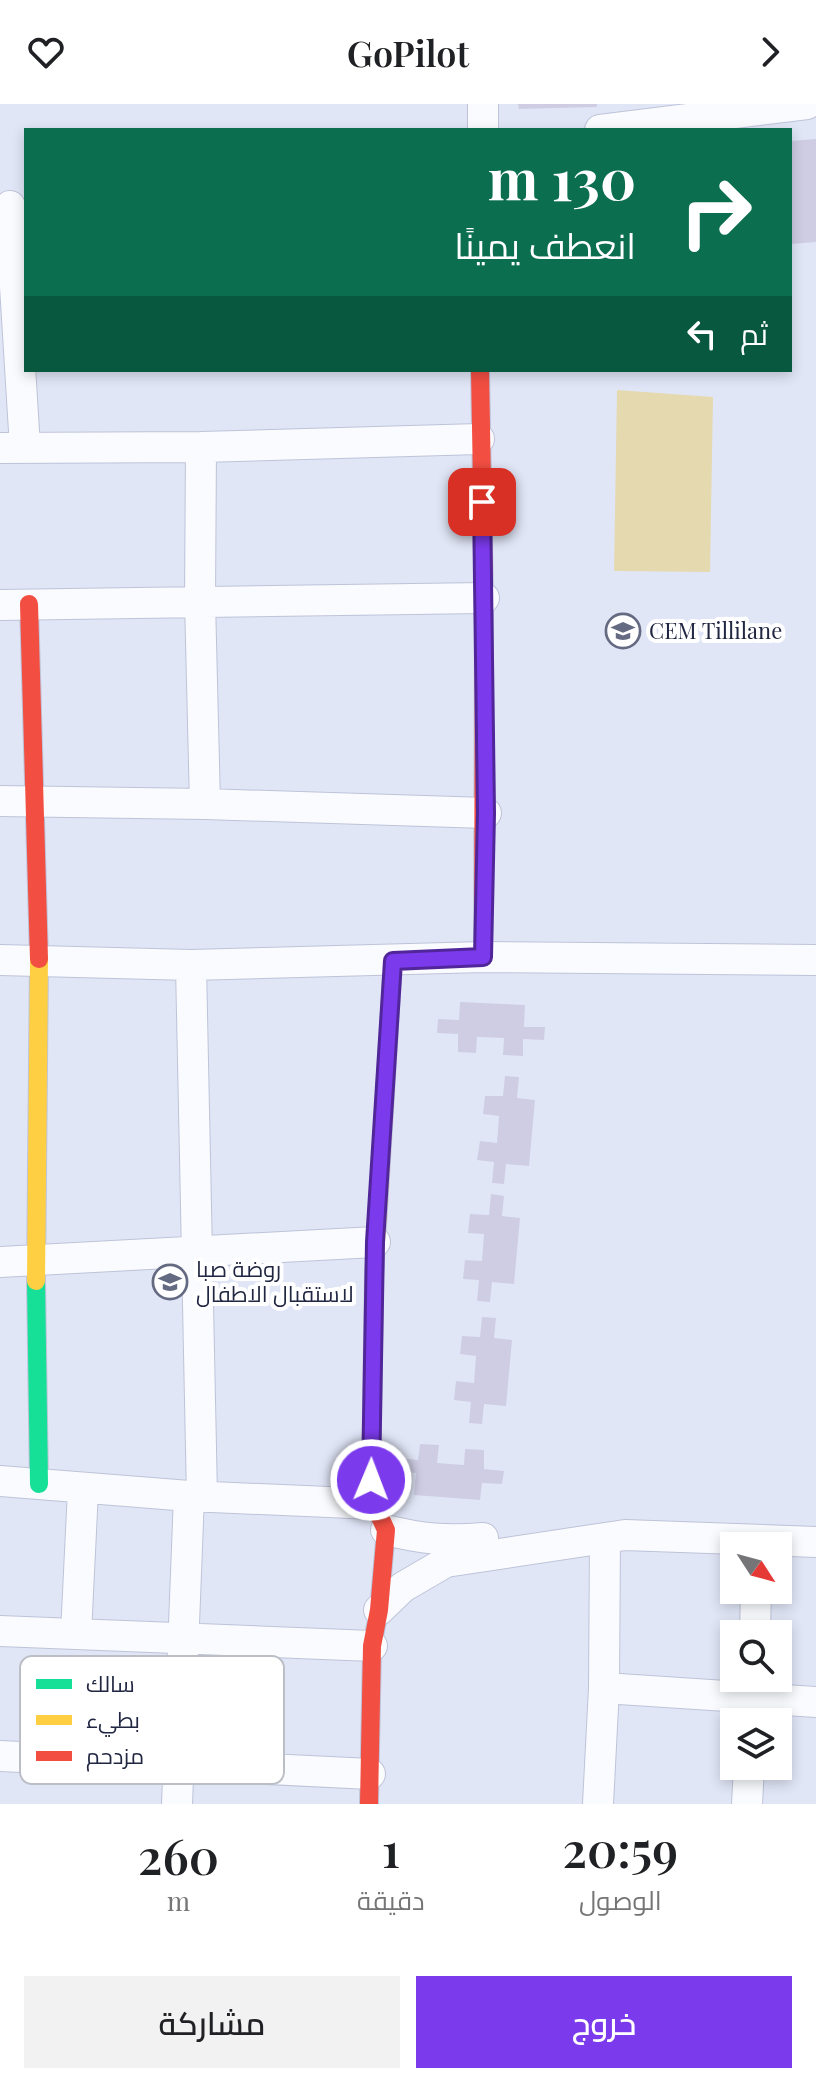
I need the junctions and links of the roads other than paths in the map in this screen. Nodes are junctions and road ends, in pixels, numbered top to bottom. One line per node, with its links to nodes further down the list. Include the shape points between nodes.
1 (483, 104): 3 (street)
2 (807, 104): 4 (street)
3 (483, 128)
4 (616, 128)
5 (12, 205): 8 (street)
6 (480, 372): 7 (street)
7 (479, 439): 9 (street); 10 (street)
8 (12, 447): 9 (street)
9 (201, 447): 11 (street)
10 (484, 598): 11 (street); 16 (street)
11 (200, 601): 12 (street); 15 (street)
12 (14, 604): 14 (street)
13 (0, 801): 14 (street)
14 (36, 801): 15 (street); 19 (street)
15 (205, 804): 16 (street)
16 (486, 813): 17 (street)
17 (483, 957): 20 (street); 21 (street)
18 (0, 960): 19 (street)
19 (39, 960): 22 (street); 26 (street)
20 (816, 960)
21 (393, 961): 22 (street); 23 (street)
22 (191, 965): 24 (street)
23 (375, 1242): 24 (street); 31 (street, via 371,1480)
24 (198, 1252): 26 (street); 30 (street)
25 (0, 1262): 26 (street)
26 (36, 1262): 28 (street)
27 (0, 1481): 28 (street)
28 (39, 1484): 29 (street)
29 (83, 1490): 30 (street); 39 (street)
30 (196, 1497): 31 (street); 40 (street)
31 (380, 1517): 32 (street, via 424,1539 446,1541 621,1521); 37 (street)
32 (816, 1530)
33 (605, 1538): 34 (street); 37 (street, via 446,1562 403,1587); 43 (street)
34 (720, 1541)
35 (792, 1542): 36 (street)
36 (816, 1542)
37 (379, 1610): 41 (street)
38 (0, 1631): 39 (street)
39 (76, 1634): 40 (street)
40 (186, 1638): 41 (street); 42 (street)
41 (372, 1646): 49 (street)
42 (185, 1656)
43 (604, 1688): 44 (street); 54 (street)
44 (752, 1700): 45 (street)
45 (816, 1702)
46 (0, 1756): 47 (street)
47 (20, 1757)
48 (284, 1769): 49 (street)
49 (370, 1774): 53 (street)
50 (748, 1780): 55 (street)
51 (178, 1784): 52 (street)
52 (177, 1804)
53 (369, 1804)
54 (598, 1804)
55 (747, 1804)

